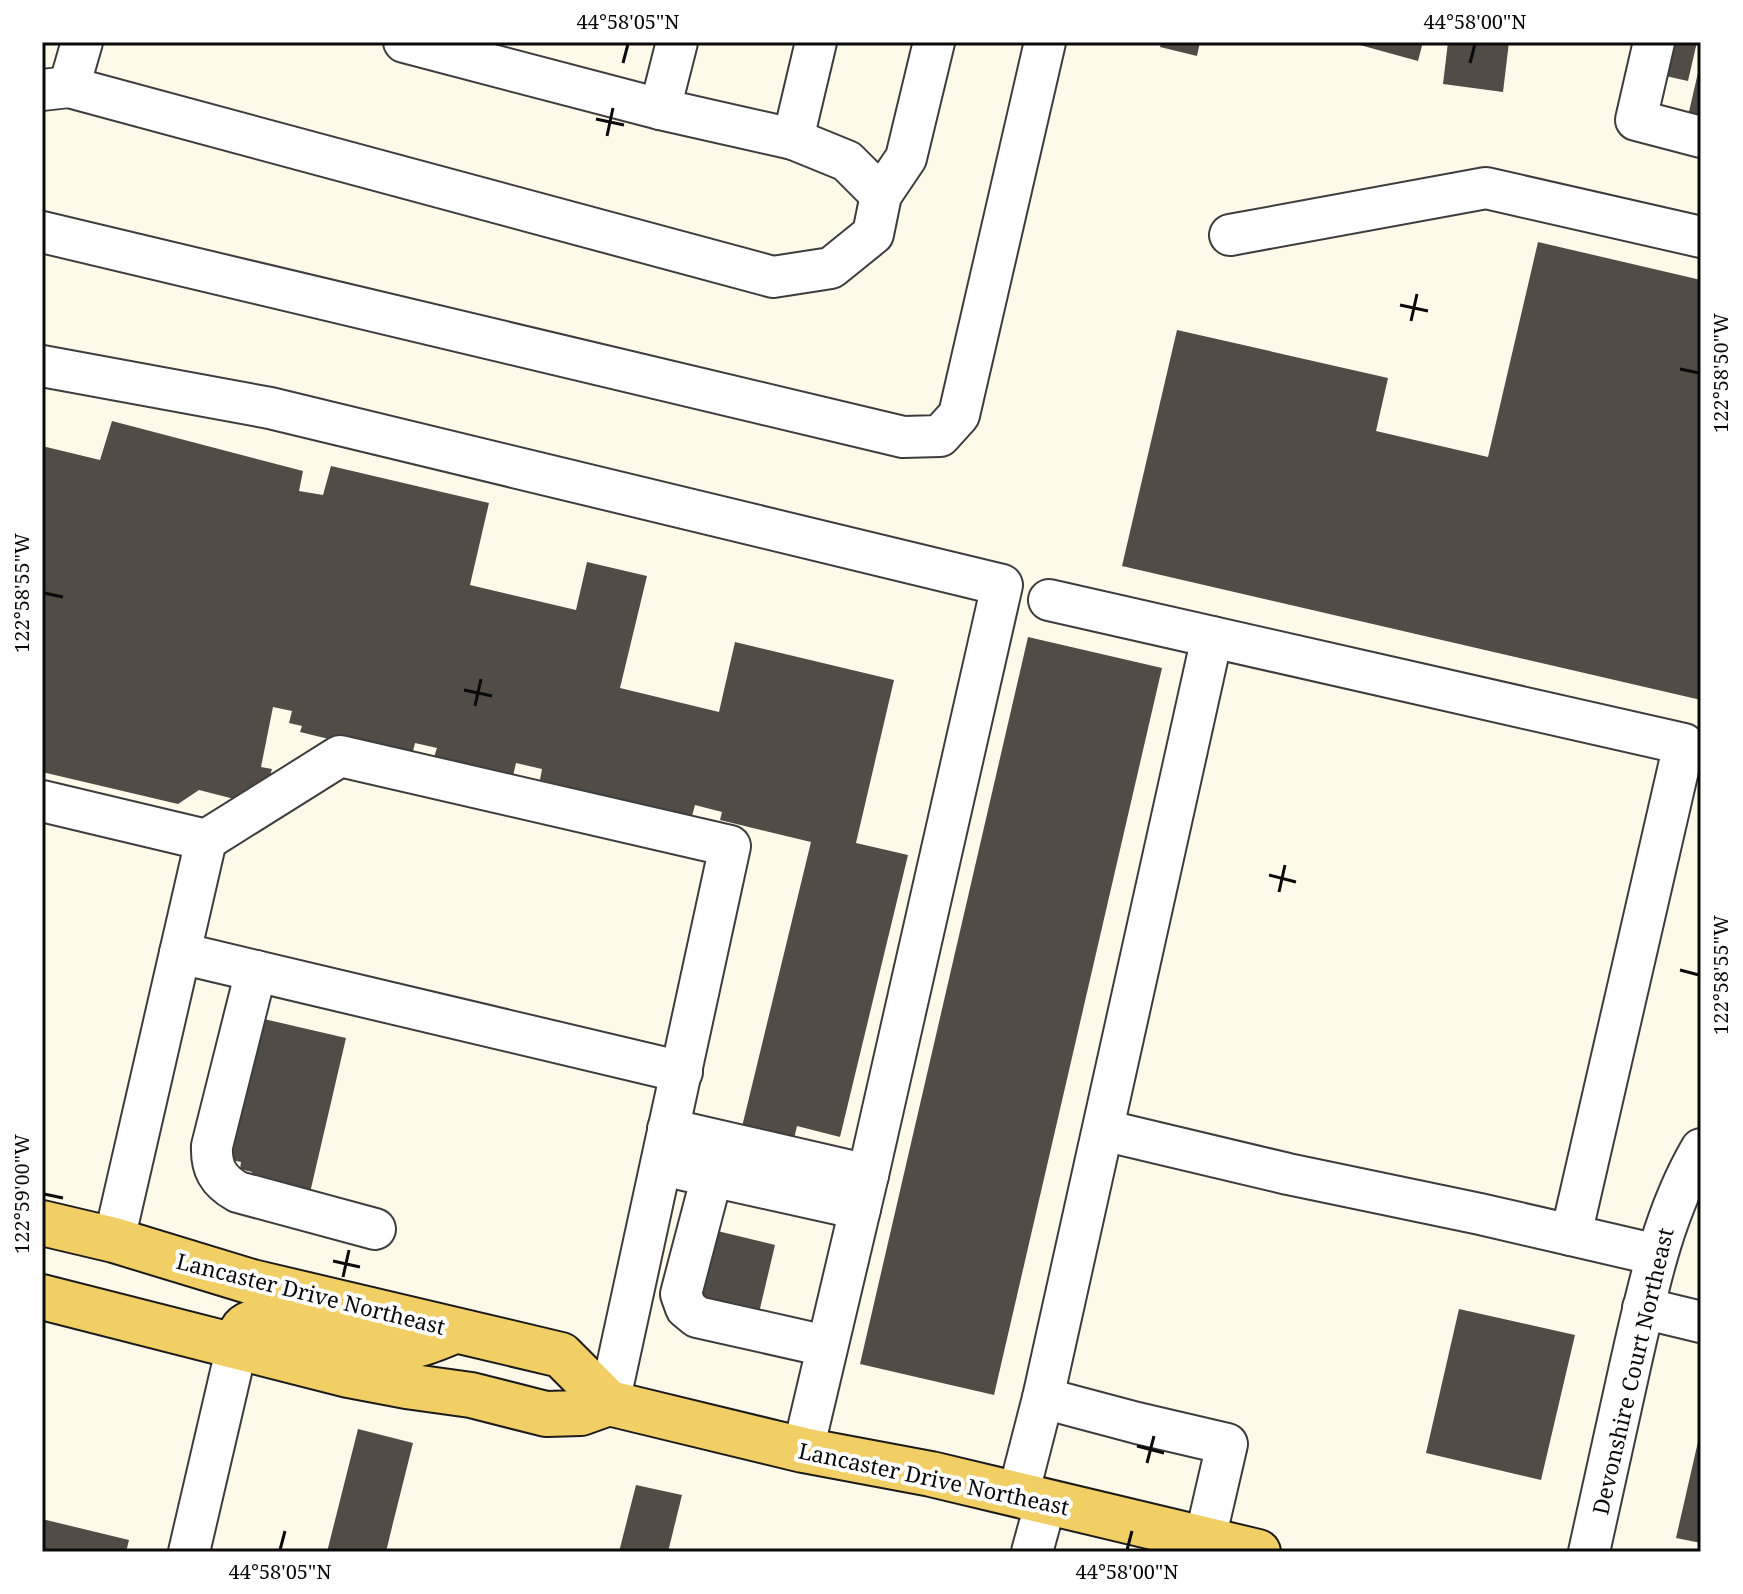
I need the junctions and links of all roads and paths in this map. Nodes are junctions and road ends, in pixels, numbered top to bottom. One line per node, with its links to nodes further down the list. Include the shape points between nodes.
1 (82, 42): 8 (street)
2 (404, 42): 9 (street)
3 (677, 42): 9 (street)
4 (816, 42): 11 (street)
5 (934, 42): 12 (street, via 906,158)
6 (1045, 42): 13 (street, via 959,415 940,436 903,437)
7 (1654, 42): 10 (street, via 1636,120)
8 (56, 89): 12 (street, via 773,277 831,268 873,234)
9 (660, 109): 11 (street)
10 (1701, 137)
11 (793, 139): 12 (street, via 847,161)
12 (881, 195)
13 (42, 232)
14 (1230, 235): 15 (street, via 1486,188)
15 (1701, 237)
16 (42, 366): 29 (street, via 270,408 1002,585)
17 (1049, 600): 18 (street)
18 (1212, 637): 19 (street); 25 (street)
19 (1692, 748): 32 (street)
20 (42, 801): 21 (street)
21 (206, 840): 22 (street); 24 (street, via 340,756 730,846)
22 (180, 953): 23 (street); 33 (street)
23 (256, 971): 24 (street); 31 (street, via 212,1146 214,1168 238,1192)
24 (682, 1072): 26 (street)
25 (1103, 1130): 32 (street); 41 (street)
26 (664, 1147): 28 (street); 29 (street); 42 (street)
27 (1701, 1149): 34 (street, Devonshire Court Northeast, via 1669,1214)
28 (712, 1176): 29 (street); 40 (street, via 681,1294 686,1308 697,1317)
29 (864, 1192): 40 (street)
30 (42, 1223): 33 (main road, Lancaster Drive Northeast)
31 (375, 1229)
32 (1571, 1235): 34 (street)
33 (114, 1240): 38 (main road, Lancaster Drive Northeast, via 252,1282)
34 (1657, 1255): 36 (street, Devonshire Court Northeast)
35 (42, 1297): 39 (main road, Lancaster Drive Northeast)
36 (1643, 1308): 37 (street); 50 (street, Devonshire Court Northeast)
37 (1701, 1322)
38 (456, 1330): 39 (main road, via 426,1343 390,1349 258,1321 241,1330); 42 (main road, Lancaster Drive Northeast, via 561,1355)
39 (237, 1346): 42 (main road, Lancaster Drive Northeast, via 348,1375 471,1395 546,1414 581,1413); 47 (street)
40 (826, 1346): 43 (street)
41 (1043, 1398): 44 (street); 45 (street, via 1227,1444)
42 (609, 1403): 43 (main road, Lancaster Drive Northeast)
43 (803, 1450): 44 (main road, Lancaster Drive Northeast)
44 (1032, 1498): 46 (main road, Lancaster Drive Northeast); 48 (street)
45 (1205, 1539): 46 (main road, Lancaster Drive Northeast); 49 (main road, Lancaster Drive Northeast)
46 (1155, 1540)
47 (189, 1552)
48 (1032, 1552)
49 (1258, 1552)
50 (1589, 1552)

